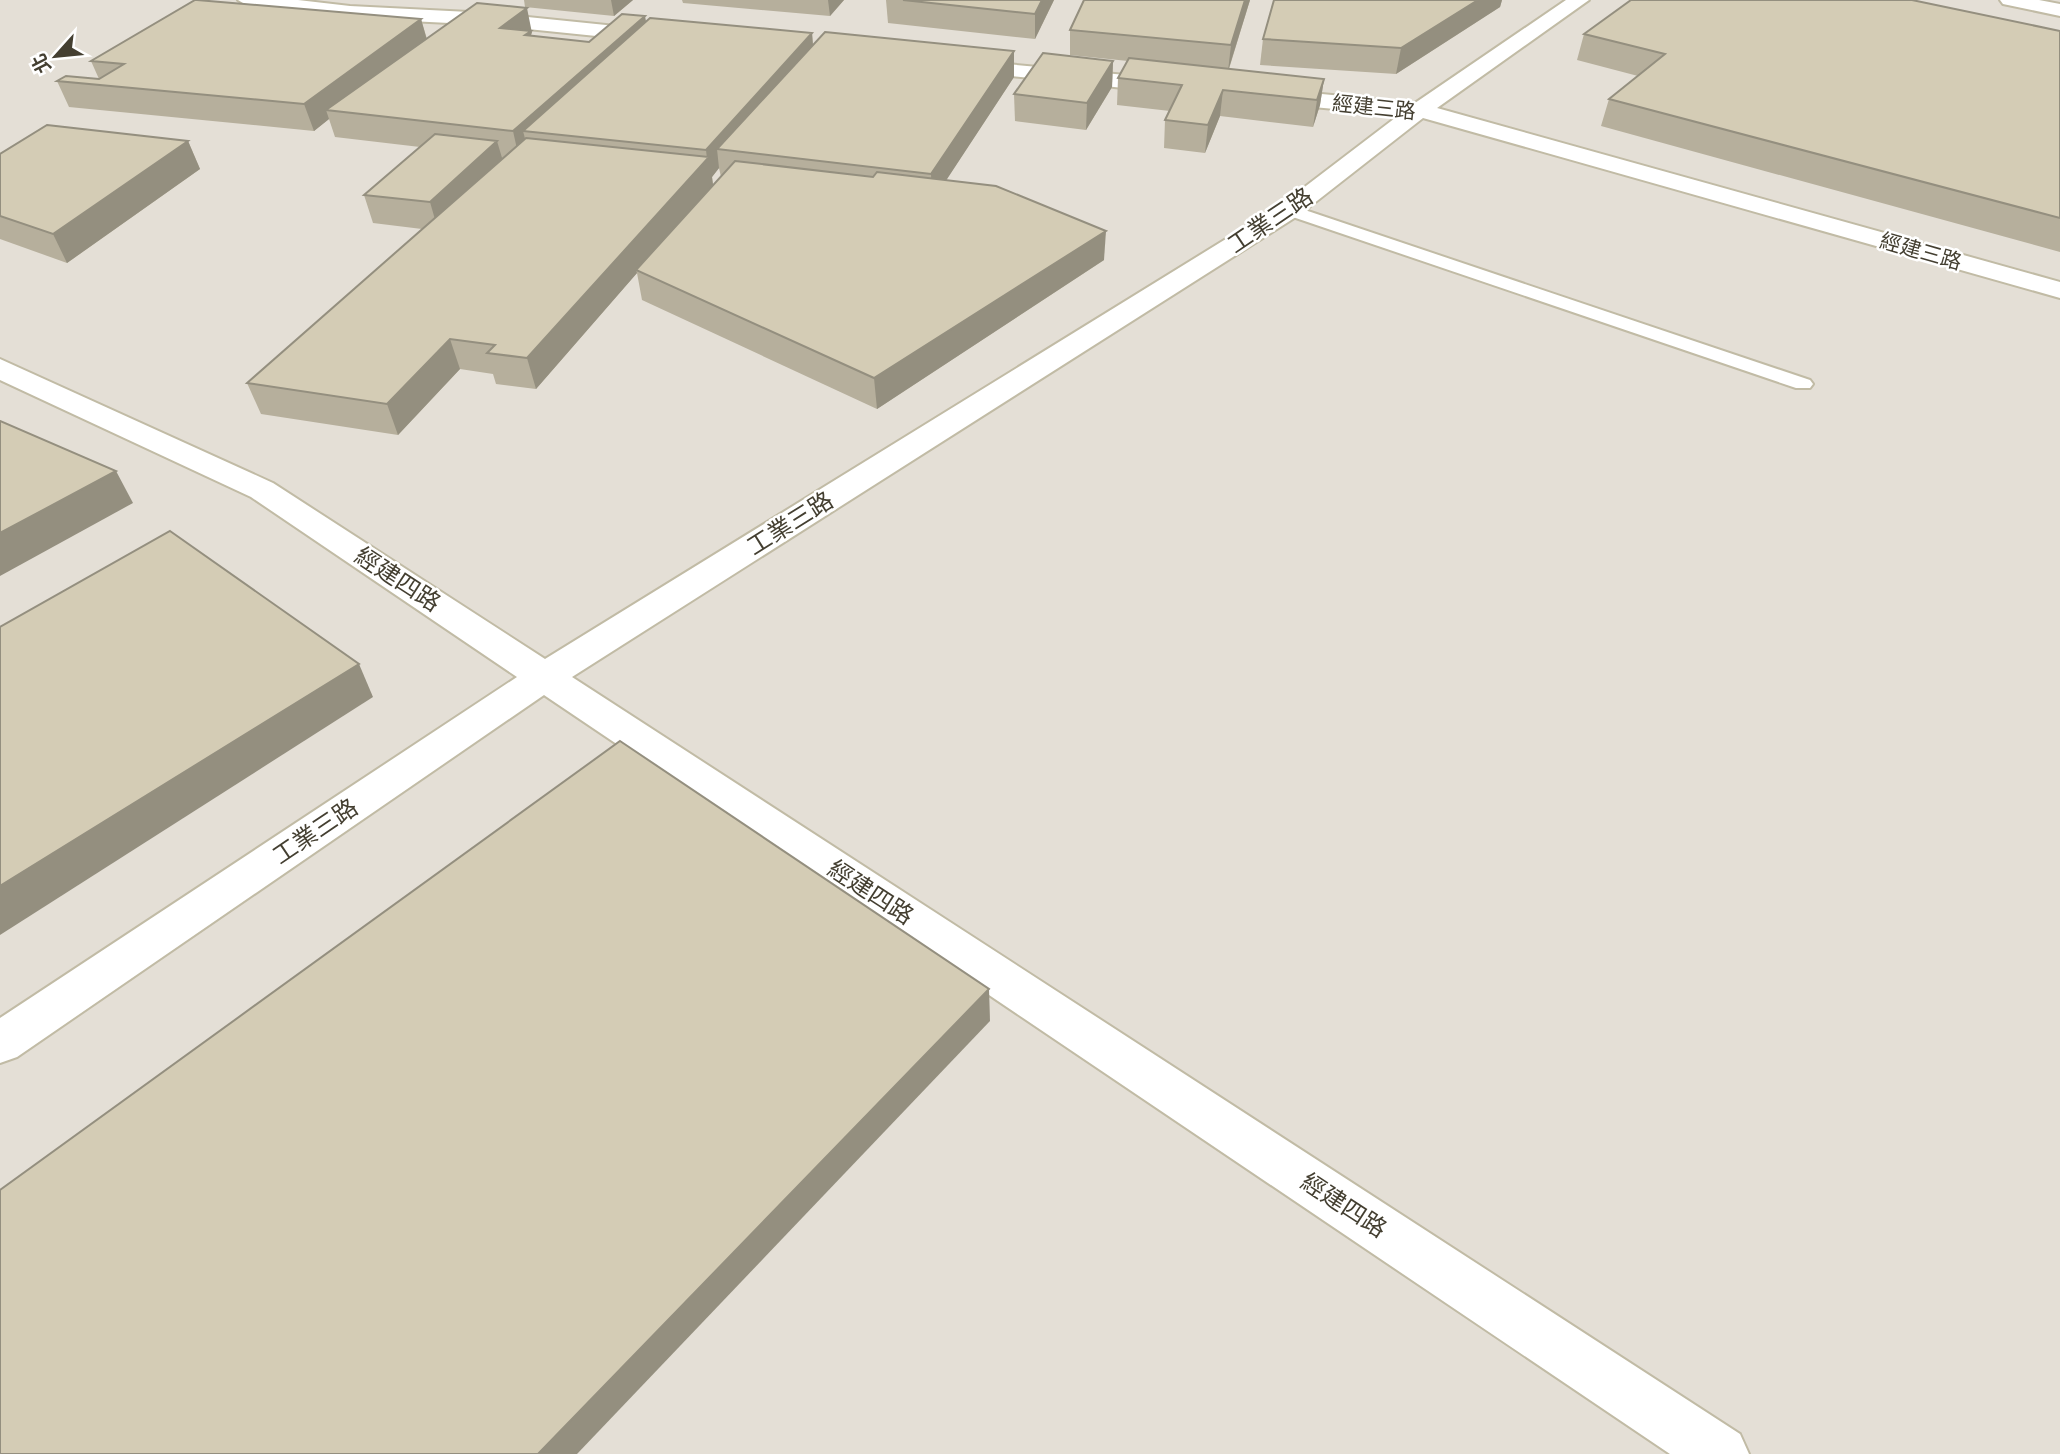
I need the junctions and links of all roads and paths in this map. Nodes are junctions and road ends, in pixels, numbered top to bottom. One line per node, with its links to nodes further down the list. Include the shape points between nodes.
1 (248, 0): 6 (street, via 350,12)
2 (516, 0): 6 (street)
3 (1579, 0): 11 (street, 工業三路)
4 (2010, 0): 5 (street)
5 (2060, 10)
6 (489, 19): 7 (street)
7 (670, 37)
8 (947, 64): 9 (street)
9 (1197, 89)
10 (1253, 94): 11 (street, 經建三路)
11 (1419, 110): 12 (street, 工業三路); 13 (street, 經建三路)
12 (1290, 210): 15 (lane); 16 (street, 工業三路)
13 (2060, 290)
14 (0, 368): 16 (street, 經建四路, via 262,490)
15 (1803, 384)
16 (544, 677): 17 (street, 工業三路); 18 (street, 經建四路)
17 (0, 1043)
18 (1720, 1454)

